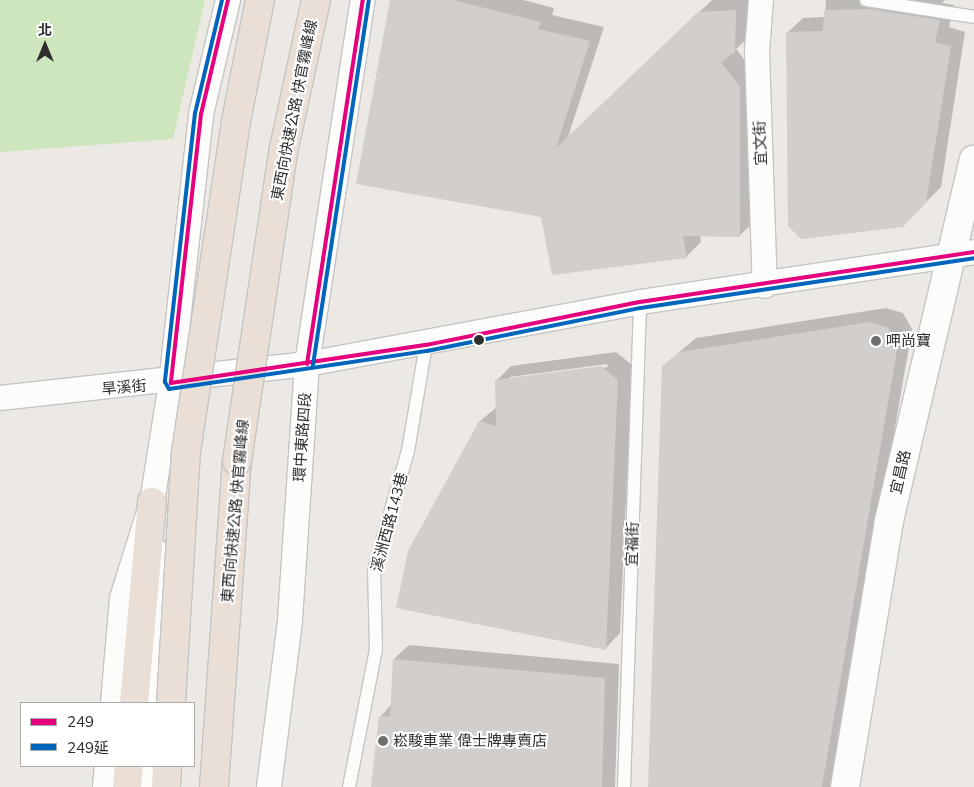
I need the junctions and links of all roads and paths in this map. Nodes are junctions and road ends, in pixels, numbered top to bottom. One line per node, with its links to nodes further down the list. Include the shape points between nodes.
1 (228, 0): 14 (street, via 201,114)
2 (260, 0): 20 (highway, bridge, via 236,121 186,452)
3 (316, 0): 29 (highway, 東西向快速公路 快官霧峰線, bridge, via 284,148 237,461)
4 (363, 0): 13 (street, 環中東路四段)
5 (761, 0): 10 (street, 宜文街, via 757,51)
6 (866, 0): 7 (lane)
7 (974, 17)
8 (974, 160): 9 (street, 宜昌路)
9 (962, 253): 10 (street, 旱溪街); 33 (street, 宜昌路, via 889,521)
10 (765, 286): 11 (street, 旱溪街)
11 (640, 302): 12 (street, 旱溪街); 32 (lane, 宜福街)
12 (426, 345): 13 (street, 旱溪街); 31 (lane, 溪洲西路143巷, via 408,451 374,570 376,650)
13 (307, 364): 14 (street, 旱溪街); 30 (street, 環中東路四段, via 290,620)
14 (171, 383): 15 (street, 旱溪街); 16 (street)
15 (0, 398)
16 (152, 502): 17 (street, via 122,598); 18 (highway); 19 (street, via 162,620)
17 (113, 702)
18 (134, 702)
19 (156, 702)
20 (171, 702)
21 (107, 767): 25 (street)
22 (129, 767): 26 (highway)
23 (151, 767): 27 (street)
24 (167, 767): 28 (highway)
25 (105, 787)
26 (127, 787)
27 (149, 787)
28 (166, 787)
29 (214, 787)
30 (269, 787)
31 (349, 787)
32 (624, 787)
33 (845, 787)

